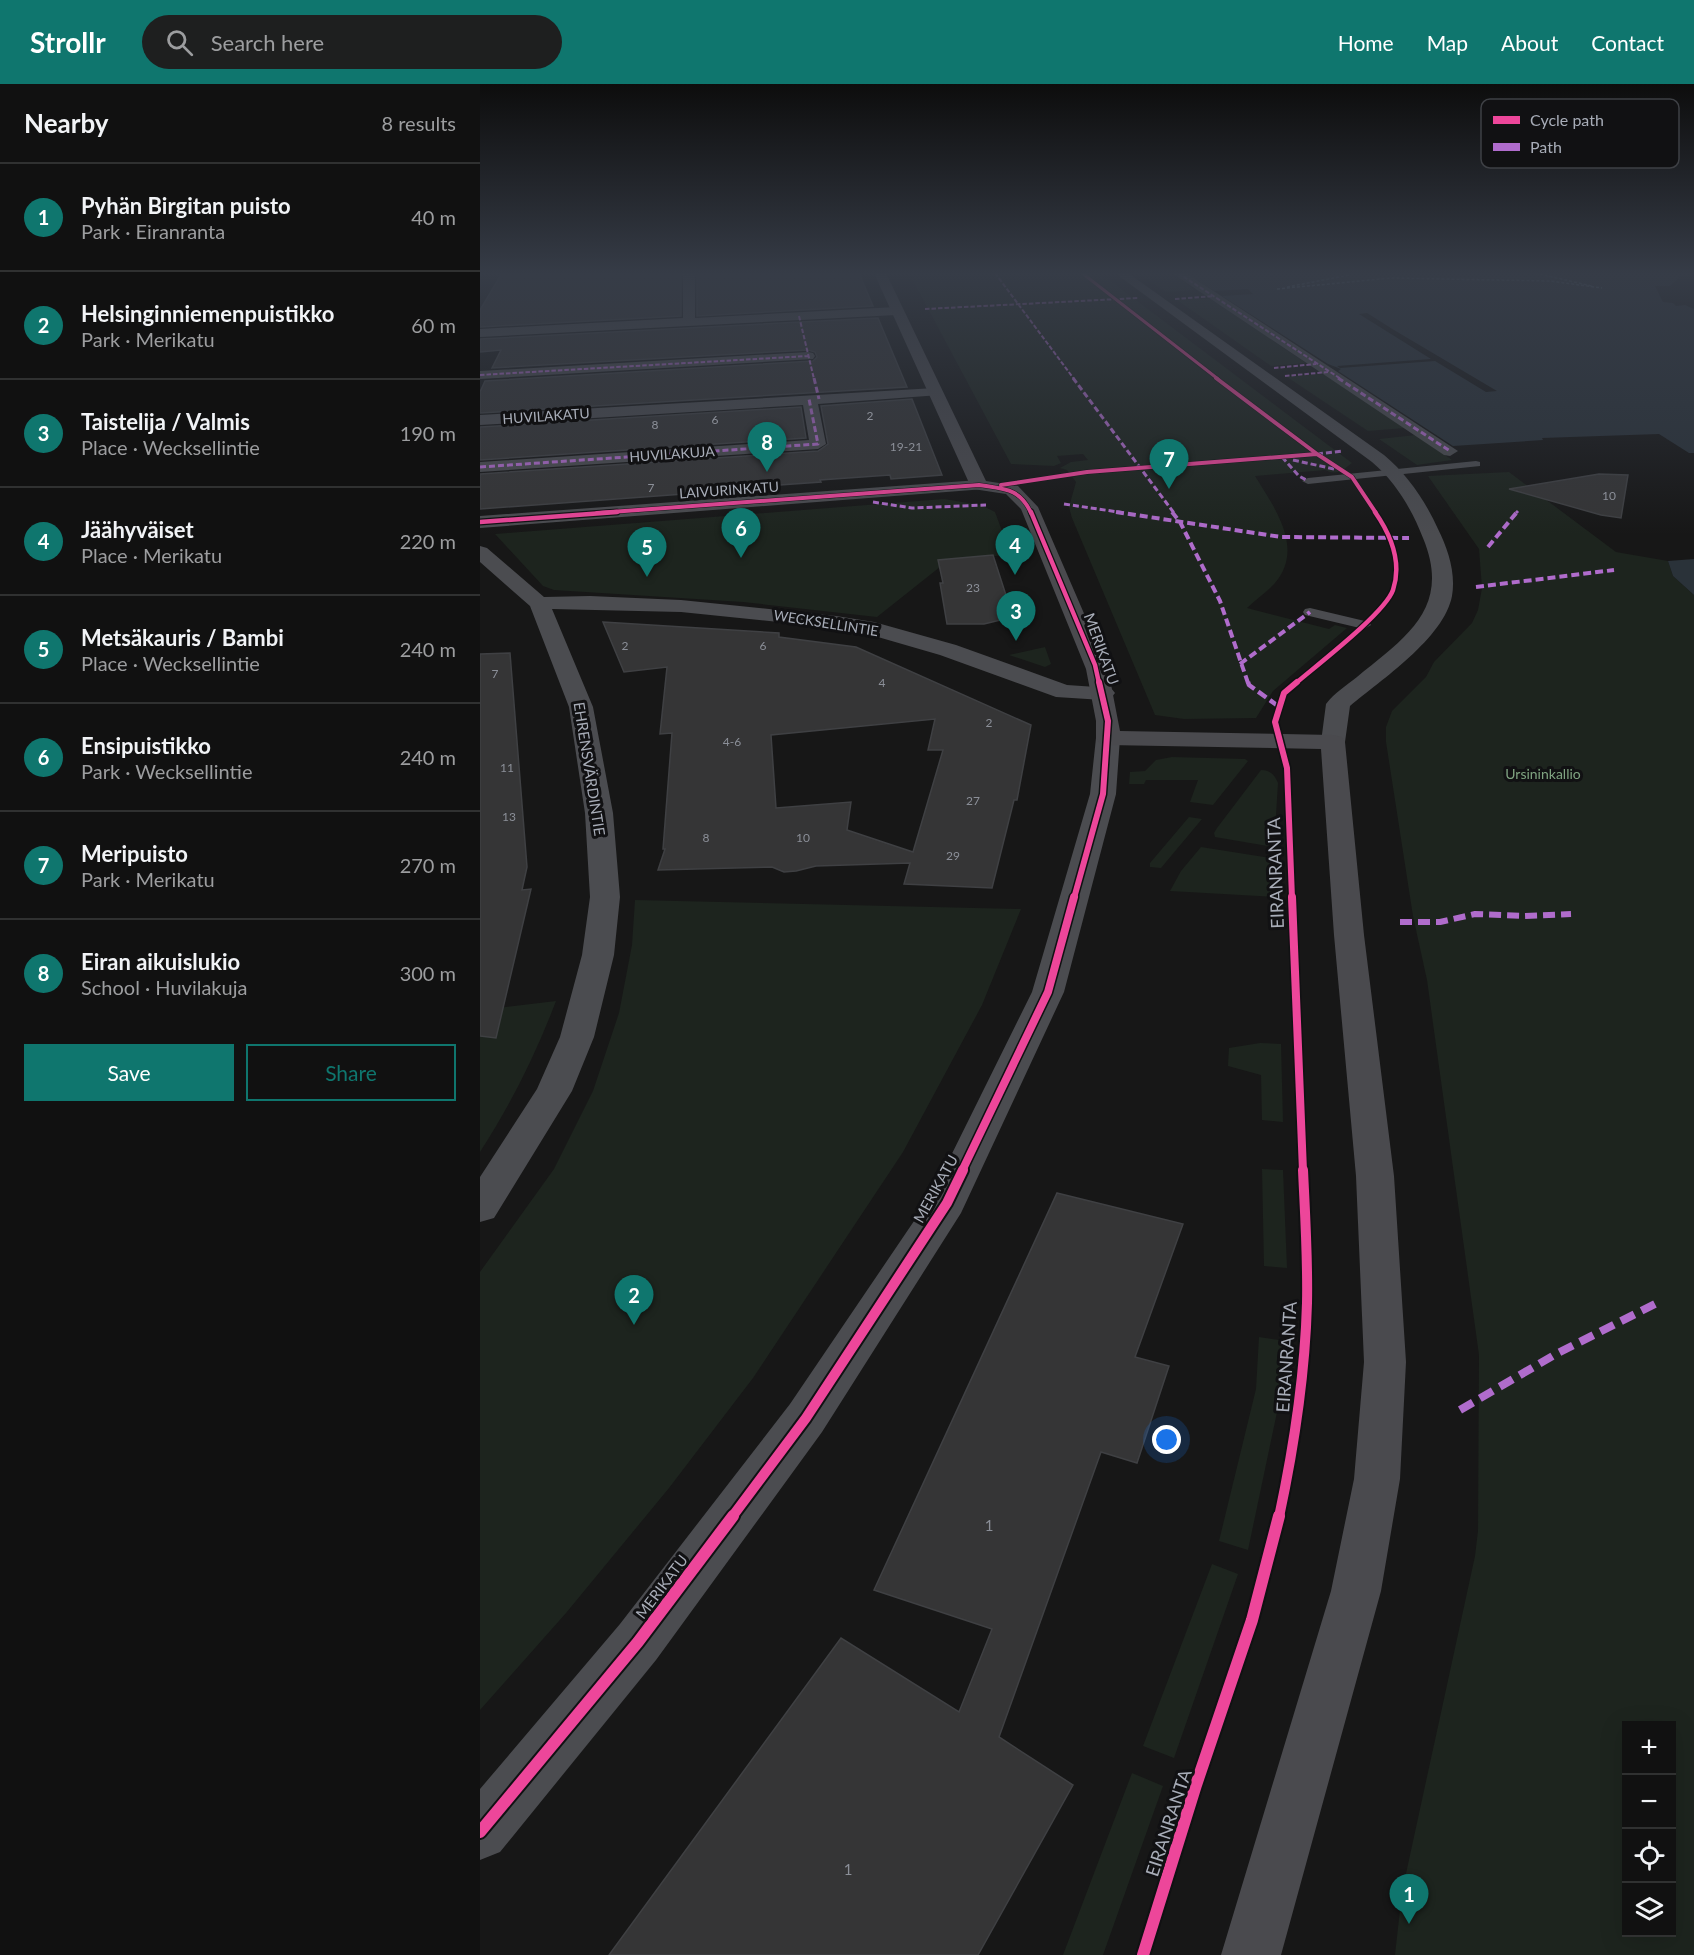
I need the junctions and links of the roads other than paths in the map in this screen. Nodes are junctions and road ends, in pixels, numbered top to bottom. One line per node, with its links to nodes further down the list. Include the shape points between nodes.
1 (734, 360): 8 (street)
2 (809, 360): 10 (street)
3 (920, 360): 9 (street)
4 (1242, 360): 15 (street)
5 (1315, 360): 6 (street)
6 (1327, 368): 7 (street); 12 (street)
7 (1279, 372)
8 (480, 375)
9 (935, 392): 10 (street, HUVILAKATU); 17 (street)
10 (814, 399): 11 (street, HUVILAKATU); 14 (street, HUVILAKUJA, via 818,444)
11 (480, 420)
12 (1450, 451)
13 (1476, 464): 15 (lane)
14 (480, 467)
15 (1394, 473): 16 (lane); 25 (street, via 1425,519 1435,544 1444,588 1435,613 1416,635 1338,704)
16 (1308, 481)
17 (979, 485): 18 (street, LAIVURINKATU); 23 (street, MERIKATU, via 1012,490 1027,504 1054,563)
18 (480, 522)
19 (480, 552): 20 (street, EHRENSVÄRDINTIE)
20 (539, 603): 23 (street, WECKSELLINTIE, via 681,606 836,622 948,650 1064,692); 26 (street, EHRENSVÄRDINTIE, via 581,707 599,813 605,897 598,955 577,1037 554,1091)
21 (1310, 612): 22 (lane)
22 (1364, 626)
23 (1103, 693): 24 (street, MERIKATU)
24 (1108, 738): 25 (street); 27 (street, MERIKATU, via 1103,794 1048,992 947,1203 806,1418 638,1642)
25 (1333, 742): 28 (street, via 1375,1176 1385,1362 1377,1479 1356,1591)
26 (480, 1208)
27 (480, 1832)
28 (1251, 1955)

